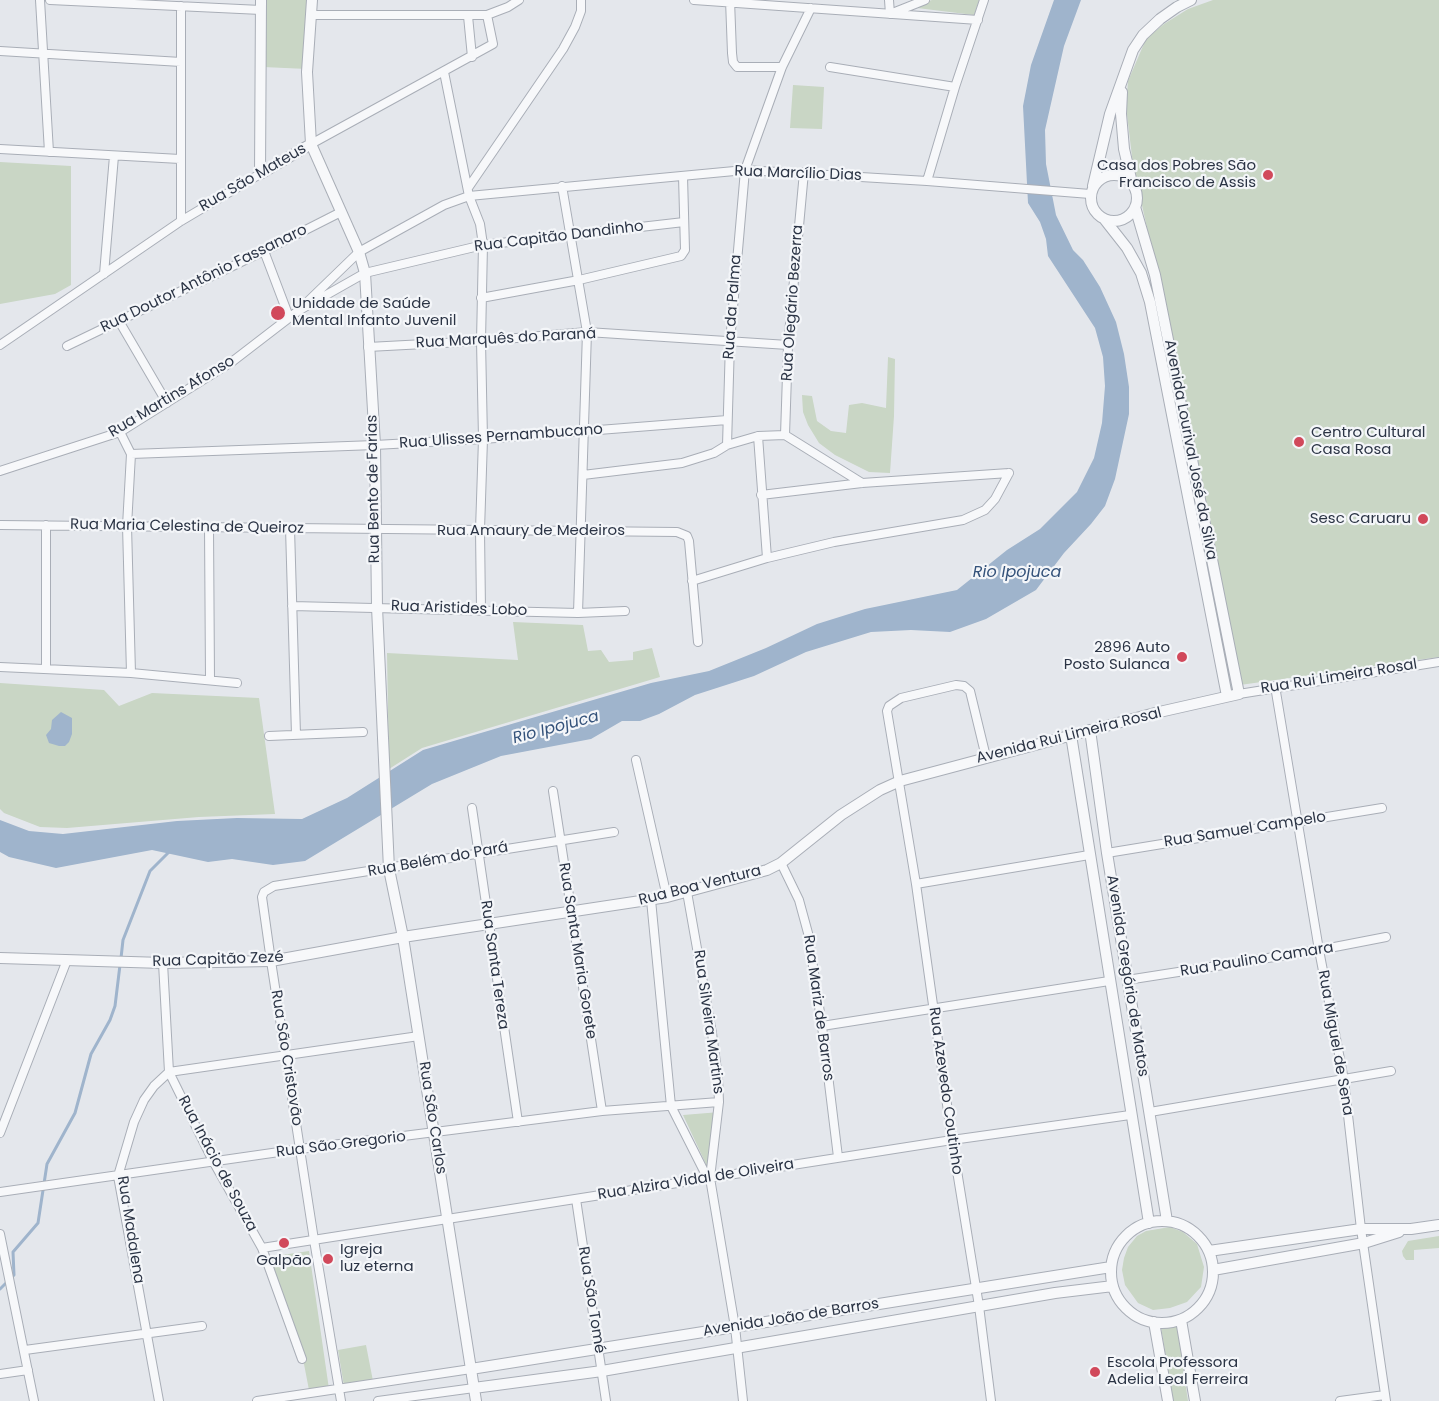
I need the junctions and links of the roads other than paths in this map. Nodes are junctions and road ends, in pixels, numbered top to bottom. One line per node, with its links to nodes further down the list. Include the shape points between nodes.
1 (40, 0): 21 (street)
2 (50, 0): 13 (street)
3 (312, 0): 16 (street)
4 (519, 0): 17 (street)
5 (581, 0): 42 (street, via 576,27)
6 (694, 0): 11 (street)
7 (889, 0): 15 (street)
8 (925, 0): 15 (street)
9 (984, 0): 19 (street)
10 (1191, 0): 27 (street, via 1168,13 1143,35)
11 (730, 1): 14 (street); 24 (street, via 732,53 737,68)
12 (261, 5): 13 (street); 36 (street)
13 (181, 6): 23 (street)
14 (811, 8): 15 (street); 24 (street, Rua da Palma)
15 (890, 14): 19 (street)
16 (312, 15): 18 (street); 29 (street, via 307,72)
17 (487, 15): 18 (street); 22 (street, Rua São Mateus, via 493,44)
18 (468, 16): 22 (street)
19 (978, 20): 28 (street)
20 (0, 51): 21 (street)
21 (43, 53): 23 (street); 31 (street)
22 (472, 57): 26 (street, Rua São Mateus)
23 (181, 62): 33 (street)
24 (782, 67): 34 (street, Rua da Palma)
25 (830, 67): 28 (street)
26 (444, 72): 29 (street, Rua São Mateus); 42 (street)
27 (1122, 79): 39 (street, Avenida Lourival José da Silva, via 1121,114); 41 (street)
28 (955, 87): 38 (street)
29 (311, 144): 36 (street, Rua São Mateus); 44 (street, Rua Bento de Farias)
30 (0, 149): 31 (street)
31 (49, 152): 32 (street)
32 (114, 156): 33 (street); 52 (street)
33 (180, 159): 46 (street)
34 (745, 170): 35 (street, Rua Marcílio Dias); 37 (street, Rua Marcílio Dias); 61 (street, Rua da Palma)
35 (804, 172): 38 (street, Rua Marcílio Dias); 63 (street, Rua Olegário Bezerra)
36 (260, 174): 46 (street, Rua São Mateus)
37 (683, 176): 40 (street, Rua Marcílio Dias); 47 (street)
38 (927, 181): 41 (street, Rua Marcílio Dias, via 1059,192)
39 (1132, 183): 41 (street, via 1112,175 1098,180); 43 (street, Avenida Lourival José da Silva, via 1137,195)
40 (562, 186): 42 (street, Rua Marcílio Dias); 48 (street)
41 (1092, 190): 45 (street, Avenida Lourival José da Silva, via 1093,210)
42 (469, 192): 49 (street); 51 (street, Rua Martins Afonso)
43 (1135, 207): 45 (street, via 1119,221); 103 (street, Avenida Lourival José da Silva, via 1155,275)
44 (341, 212): 50 (street, Rua Doutor Antônio Fassanaro); 51 (street, Rua Bento de Farias)
45 (1105, 220): 104 (street, Avenida Lourival José da Silva, via 1141,273 1150,302)
46 (181, 221): 52 (street, Rua São Mateus)
47 (684, 222): 48 (street, Rua Capitão Dandinho); 54 (street, via 681,256)
48 (571, 236): 49 (street, Rua Capitão Dandinho); 54 (street)
49 (483, 244): 53 (street, Rua Capitão Dandinho); 55 (street)
50 (264, 251): 57 (street); 58 (street, Rua Doutor Antônio Fassanaro)
51 (359, 252): 53 (street, Rua Bento de Farias); 56 (street, Rua Martins Afonso)
52 (104, 273): 62 (street, Rua São Mateus)
53 (364, 273): 56 (street, Rua Martins Afonso); 65 (street, Rua Bento de Farias)
54 (579, 280): 55 (street); 59 (street)
55 (481, 298): 60 (street)
56 (298, 311): 57 (street, Rua Martins Afonso)
57 (289, 318): 66 (street, Rua Martins Afonso, via 233,362)
58 (119, 321): 64 (street, Rua Doutor Antônio Fassanaro); 66 (street)
59 (587, 332): 60 (street, Rua Marquês do Paraná); 61 (street, Rua Marquês do Paraná); 69 (street)
60 (481, 341): 65 (street, Rua Marquês do Paraná); 72 (street)
61 (730, 342): 63 (street, Rua Marquês do Paraná); 67 (street, Rua da Palma)
62 (0, 345)
63 (788, 345): 70 (street, Rua Olegário Bezerra)
64 (67, 346)
65 (368, 347): 74 (street, Rua Bento de Farias)
66 (167, 403): 68 (street, Rua Martins Afonso)
67 (727, 420): 69 (street, Rua Ulisses Pernambucano); 73 (street, Rua da Palma)
68 (120, 432): 75 (street); 76 (street, Rua Martins Afonso)
69 (584, 432): 72 (street, Rua Ulisses Pernambucano); 77 (street)
70 (785, 435): 71 (street); 78 (street)
71 (758, 436): 73 (street); 79 (street)
72 (483, 439): 74 (street, Rua Ulisses Pernambucano); 86 (street)
73 (727, 445): 77 (street, via 682,463)
74 (375, 446): 75 (street, Rua Ulisses Pernambucano); 85 (street, Rua Bento de Farias)
75 (131, 454): 82 (street)
76 (0, 471)
77 (583, 476): 87 (street)
78 (862, 483): 79 (street); 88 (street, via 1010,473 995,499 976,516)
79 (761, 495): 88 (street)
80 (0, 525): 81 (street, Rua Maria Celestina de Queiroz)
81 (46, 525): 82 (street, Rua Maria Celestina de Queiroz); 98 (street)
82 (127, 526): 83 (street, Rua Maria Celestina de Queiroz); 99 (street)
83 (209, 527): 84 (street, Rua Maria Celestina de Queiroz); 100 (street)
84 (290, 528): 85 (street, Rua Maria Celestina de Queiroz); 90 (street)
85 (375, 530): 86 (street, Rua Amaury de Medeiros); 91 (street, Rua Bento de Farias)
86 (480, 530): 87 (street, Rua Amaury de Medeiros); 92 (street)
87 (579, 532): 89 (street, Rua Amaury de Medeiros, via 677,532 687,536); 94 (street)
88 (767, 558): 89 (street)
89 (692, 581): 95 (street)
90 (292, 606): 91 (street, Rua Aristides Lobo); 107 (street)
91 (377, 607): 92 (street, Rua Aristides Lobo); 118 (street, Rua Bento de Farias)
92 (481, 609): 94 (street, Rua Aristides Lobo)
93 (625, 611): 94 (street, Rua Aristides Lobo)
94 (578, 613)
95 (699, 642)
96 (1439, 662): 102 (street, Rua Rui Limeira Rosal)
97 (0, 667): 98 (street)
98 (46, 669): 99 (street)
99 (131, 674): 100 (street)
100 (210, 680): 101 (street)
101 (237, 683)
102 (1275, 686): 103 (street, Rua Rui Limeira Rosal); 116 (street, Rua Miguel de Sena)
103 (1239, 693): 104 (street, Avenida Rui Limeira Rosal)
104 (1227, 696): 105 (street, Avenida Rui Limeira Rosal)
105 (1090, 730): 108 (street, Avenida Rui Limeira Rosal); 121 (street, Avenida Gregório de Matos)
106 (363, 732): 107 (street)
107 (296, 735): 109 (street)
108 (1071, 735): 110 (street, Avenida Rui Limeira Rosal); 122 (street, Avenida Gregório de Matos)
109 (269, 736)
110 (986, 757): 112 (street, Avenida Rui Limeira Rosal); 112 (street, Rua Azevedo Coutinho, via 970,691 964,686 901,698 887,711)
111 (636, 760): 128 (street)
112 (900, 781): 123 (street, Rua Boa Ventura, via 848,810); 125 (street, Rua Azevedo Coutinho)
113 (553, 790): 119 (street, Rua Santa Maria Gorete)
114 (472, 808): 120 (street, Rua Santa Tereza)
115 (1382, 808): 116 (street, Rua Samuel Campelo)
116 (1297, 821): 121 (street, Rua Samuel Campelo); 134 (street, Rua Miguel de Sena)
117 (614, 832): 119 (street, Rua Belém do Pará)
118 (386, 835): 124 (street, Rua São Carlos)
119 (561, 841): 120 (street, Rua Belém do Pará); 130 (street, Rua Santa Maria Gorete)
120 (478, 853): 124 (street, Rua Belém do Pará); 131 (street, Rua Santa Tereza)
121 (1107, 853): 139 (street, Avenida Gregório de Matos)
122 (1089, 855): 125 (street); 140 (street, Avenida Gregório de Matos)
123 (781, 863): 127 (street, Rua Boa Ventura); 142 (street, Rua Mariz de Barros, via 799,900 808,933)
124 (389, 869): 126 (street, Rua Belém do Pará, via 274,886); 132 (street, Rua São Carlos)
125 (916, 884): 141 (street, Rua Azevedo Coutinho)
126 (264, 892): 137 (street, Rua São Cristovão)
127 (687, 892): 128 (street, Rua Boa Ventura); 148 (street, Rua Silveira Martins)
128 (667, 897): 129 (street, Rua Boa Ventura)
129 (651, 900): 130 (street, Rua Boa Ventura); 149 (street)
130 (570, 911): 131 (street, Rua Boa Ventura); 151 (street, Rua Santa Maria Gorete)
131 (488, 924): 132 (street, Rua Boa Ventura); 154 (street, Rua Santa Tereza)
132 (403, 937): 137 (street, Rua Capitão Zezé); 143 (street, Rua São Carlos)
133 (1386, 938): 134 (street, Rua Paulino Camara)
134 (1319, 950): 139 (street, Rua Paulino Camara); 147 (street, Rua Miguel de Sena)
135 (0, 958): 136 (street, Rua Capitão Zezé)
136 (67, 960): 138 (street, Rua Capitão Zezé); 150 (street)
137 (271, 961): 138 (street, Rua Capitão Zezé); 144 (street, Rua São Cristovão)
138 (163, 963): 146 (street, Rua Inácio de Souza)
139 (1127, 980): 152 (street, Avenida Gregório de Matos)
140 (1109, 981): 141 (street); 153 (street, Avenida Gregório de Matos)
141 (934, 1010): 142 (street); 157 (street, Rua Azevedo Coutinho)
142 (822, 1026): 159 (street, Rua Mariz de Barros)
143 (419, 1036): 144 (street); 156 (street, Rua São Carlos)
144 (286, 1057): 146 (street); 158 (street, Rua São Cristovão)
145 (1391, 1071): 147 (street)
146 (169, 1072): 160 (street, Rua Inácio de Souza); 161 (street, Rua Madalena, via 144,1100)
147 (1344, 1080): 152 (street); 169 (street, Rua Miguel de Sena)
148 (720, 1101): 149 (street, Rua São Gregorio); 162 (street, Rua Silveira Martins)
149 (670, 1106): 151 (street, Rua São Gregorio); 162 (street)
150 (4, 1110): 155 (street)
151 (602, 1111): 154 (street, Rua São Gregorio)
152 (1150, 1112): 166 (street, Avenida Gregório de Matos)
153 (1130, 1115): 157 (street, Rua Alzira Vidal de Oliveira); 167 (street, Avenida Gregório de Matos)
154 (518, 1122): 156 (street, Rua São Gregorio)
155 (0, 1133)
156 (434, 1133): 158 (street, Rua São Gregorio); 165 (street, Rua São Carlos)
157 (952, 1140): 159 (street, Rua Alzira Vidal de Oliveira); 179 (street, Rua Azevedo Coutinho)
158 (300, 1149): 160 (street, Rua São Gregorio); 172 (street, Rua São Cristovão)
159 (838, 1157): 162 (street, Rua Alzira Vidal de Oliveira)
160 (213, 1161): 161 (street, Rua São Gregorio); 174 (street, Rua Inácio de Souza)
161 (118, 1176): 163 (street, Rua São Gregorio); 185 (street, Rua Madalena)
162 (709, 1178): 164 (street, Rua Alzira Vidal de Oliveira); 184 (street, Rua Silveira Martins)
163 (0, 1191)
164 (576, 1199): 165 (street, Rua Alzira Vidal de Oliveira); 187 (street, Rua São Tomé)
165 (447, 1220): 172 (street, Rua Alzira Vidal de Oliveira); 190 (street, Rua São Carlos)
166 (1167, 1221): 167 (street); 175 (street, via 1185,1226)
167 (1149, 1223): 176 (street, via 1123,1238)
168 (1439, 1225): 170 (street)
169 (1361, 1229): 170 (street); 173 (street, Rua Miguel de Sena); 175 (street)
170 (1411, 1229): 173 (street)
171 (0, 1234): 188 (street)
172 (314, 1240): 174 (street, Rua Alzira Vidal de Oliveira); 195 (street, Rua São Cristovão)
173 (1364, 1243): 177 (street); 196 (street, Rua Miguel de Sena)
174 (262, 1248): 189 (street, Rua Inácio de Souza)
175 (1209, 1251): 177 (street)
176 (1111, 1267): 178 (street); 179 (street, Avenida João de Barros)
177 (1213, 1270): 181 (street, via 1205,1300)
178 (1113, 1286): 180 (street, Avenida João de Barros); 182 (street, via 1129,1312)
179 (975, 1287): 180 (street, Rua Azevedo Coutinho); 184 (street, Avenida João de Barros)
180 (978, 1306): 186 (street, Avenida João de Barros); 205 (street, Rua Azevedo Coutinho)
181 (1181, 1320): 182 (street); 207 (street)
182 (1154, 1322): 206 (street)
183 (202, 1326): 185 (street)
184 (735, 1327): 186 (street, Rua Silveira Martins); 187 (street, Avenida João de Barros)
185 (148, 1334): 188 (street); 198 (street, Rua Madalena)
186 (738, 1348): 192 (street, Avenida João de Barros); 204 (street, Rua Silveira Martins)
187 (599, 1349): 190 (street, Avenida João de Barros); 192 (street, Rua São Tomé)
188 (25, 1350): 191 (street)
189 (302, 1359)
190 (471, 1369): 194 (street, Rua São Carlos); 195 (street)
191 (28, 1370): 193 (street); 197 (street)
192 (602, 1371): 194 (street, Avenida João de Barros); 203 (street, Rua São Tomé)
193 (0, 1374)
194 (474, 1388): 201 (street); 202 (street, Rua São Carlos)
195 (339, 1389): 199 (street); 200 (street, Rua São Cristovão)
196 (1386, 1398): 208 (street)
197 (34, 1401)
198 (159, 1401)
199 (257, 1401)
200 (341, 1401)
201 (378, 1401)
202 (476, 1401)
203 (606, 1401)
204 (743, 1401)
205 (991, 1401)
206 (1168, 1401)
207 (1195, 1401)
208 (1340, 1401)

